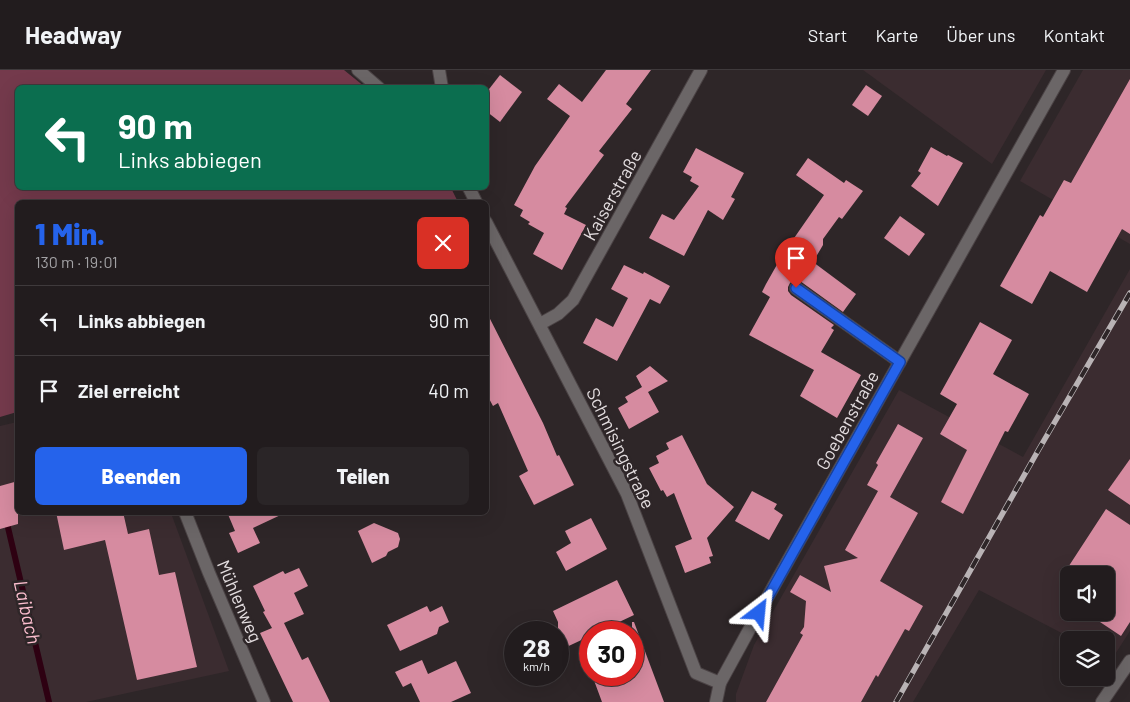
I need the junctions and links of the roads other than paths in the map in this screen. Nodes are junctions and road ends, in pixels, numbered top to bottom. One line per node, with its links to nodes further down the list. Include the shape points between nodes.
1 (358, 70): 5 (street)
2 (439, 70): 6 (street)
3 (701, 70): 9 (street, Kaiserstraße, via 574,300)
4 (1064, 70): 10 (street, Goebenstraße)
5 (376, 85)
6 (442, 85)
7 (489, 228): 9 (street, Schmisingstraße)
8 (796, 288): 10 (street)
9 (540, 324): 13 (street, Schmisingstraße, via 627,494 696,673)
10 (900, 362): 13 (street, Goebenstraße)
11 (186, 515): 14 (street, Mühlenweg)
12 (1130, 661): 16 (street)
13 (720, 683): 15 (street, Goebenstraße)
14 (264, 702)
15 (716, 702)
16 (1102, 702)

